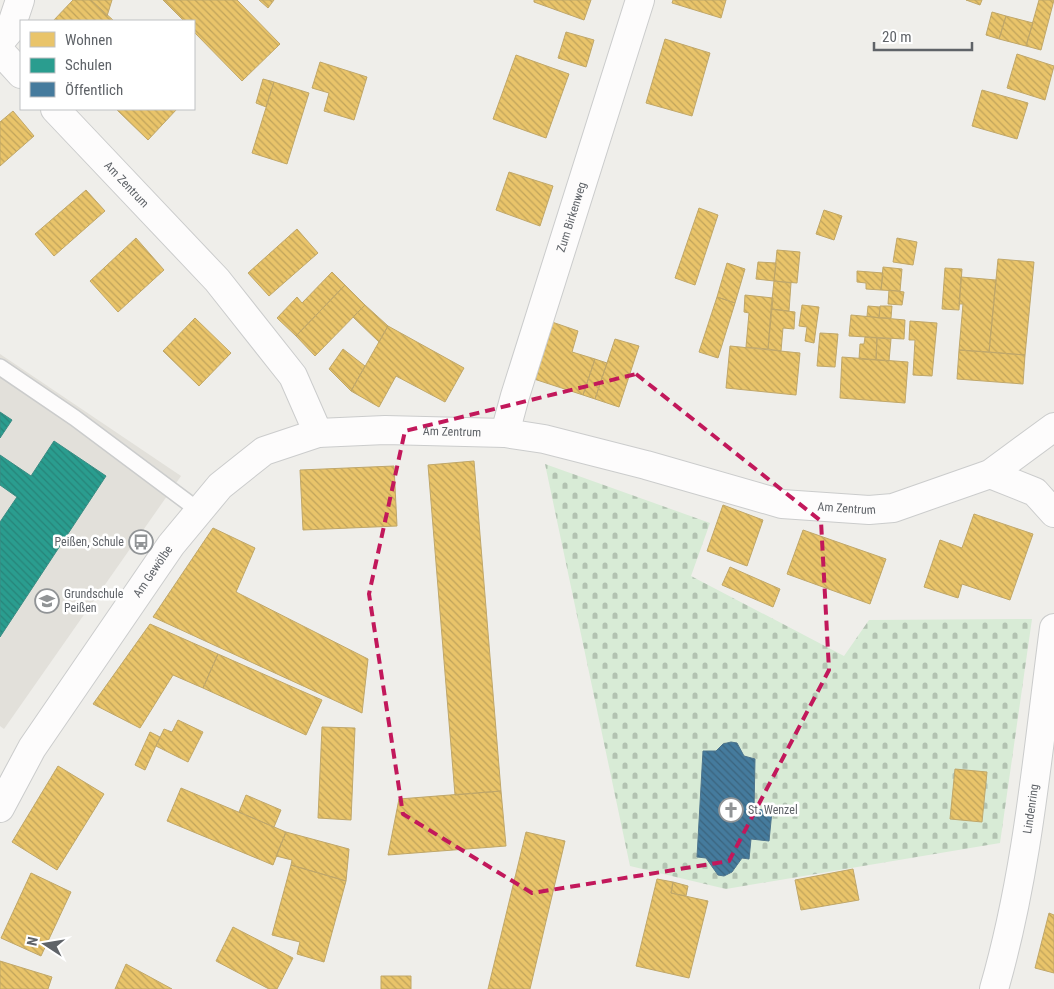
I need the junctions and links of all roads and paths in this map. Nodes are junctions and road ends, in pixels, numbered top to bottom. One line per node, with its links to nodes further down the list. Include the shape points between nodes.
1 (20, 0): 3 (street, via 10,30)
2 (640, 0): 10 (street, Zum Birkenweg)
3 (0, 42)
4 (0, 51): 5 (street)
5 (20, 73)
6 (55, 110): 9 (street, Am Zentrum, via 217,280 293,376)
7 (0, 367): 12 (lane, via 75,418)
8 (1054, 427): 11 (street, Am Zentrum)
9 (318, 433): 10 (street, Am Zentrum, via 385,430); 12 (street, Am Gewölbe, via 264,451 220,486)
10 (505, 434): 11 (street, Am Zentrum, via 544,440 637,463 782,504 869,510 893,508)
11 (990, 474): 13 (street, via 1036,492)
12 (198, 510): 15 (street, Am Gewölbe, via 32,748)
13 (1054, 514)
14 (1054, 628): 16 (street, Lindenring, via 1024,859)
15 (0, 808)
16 (994, 989)

